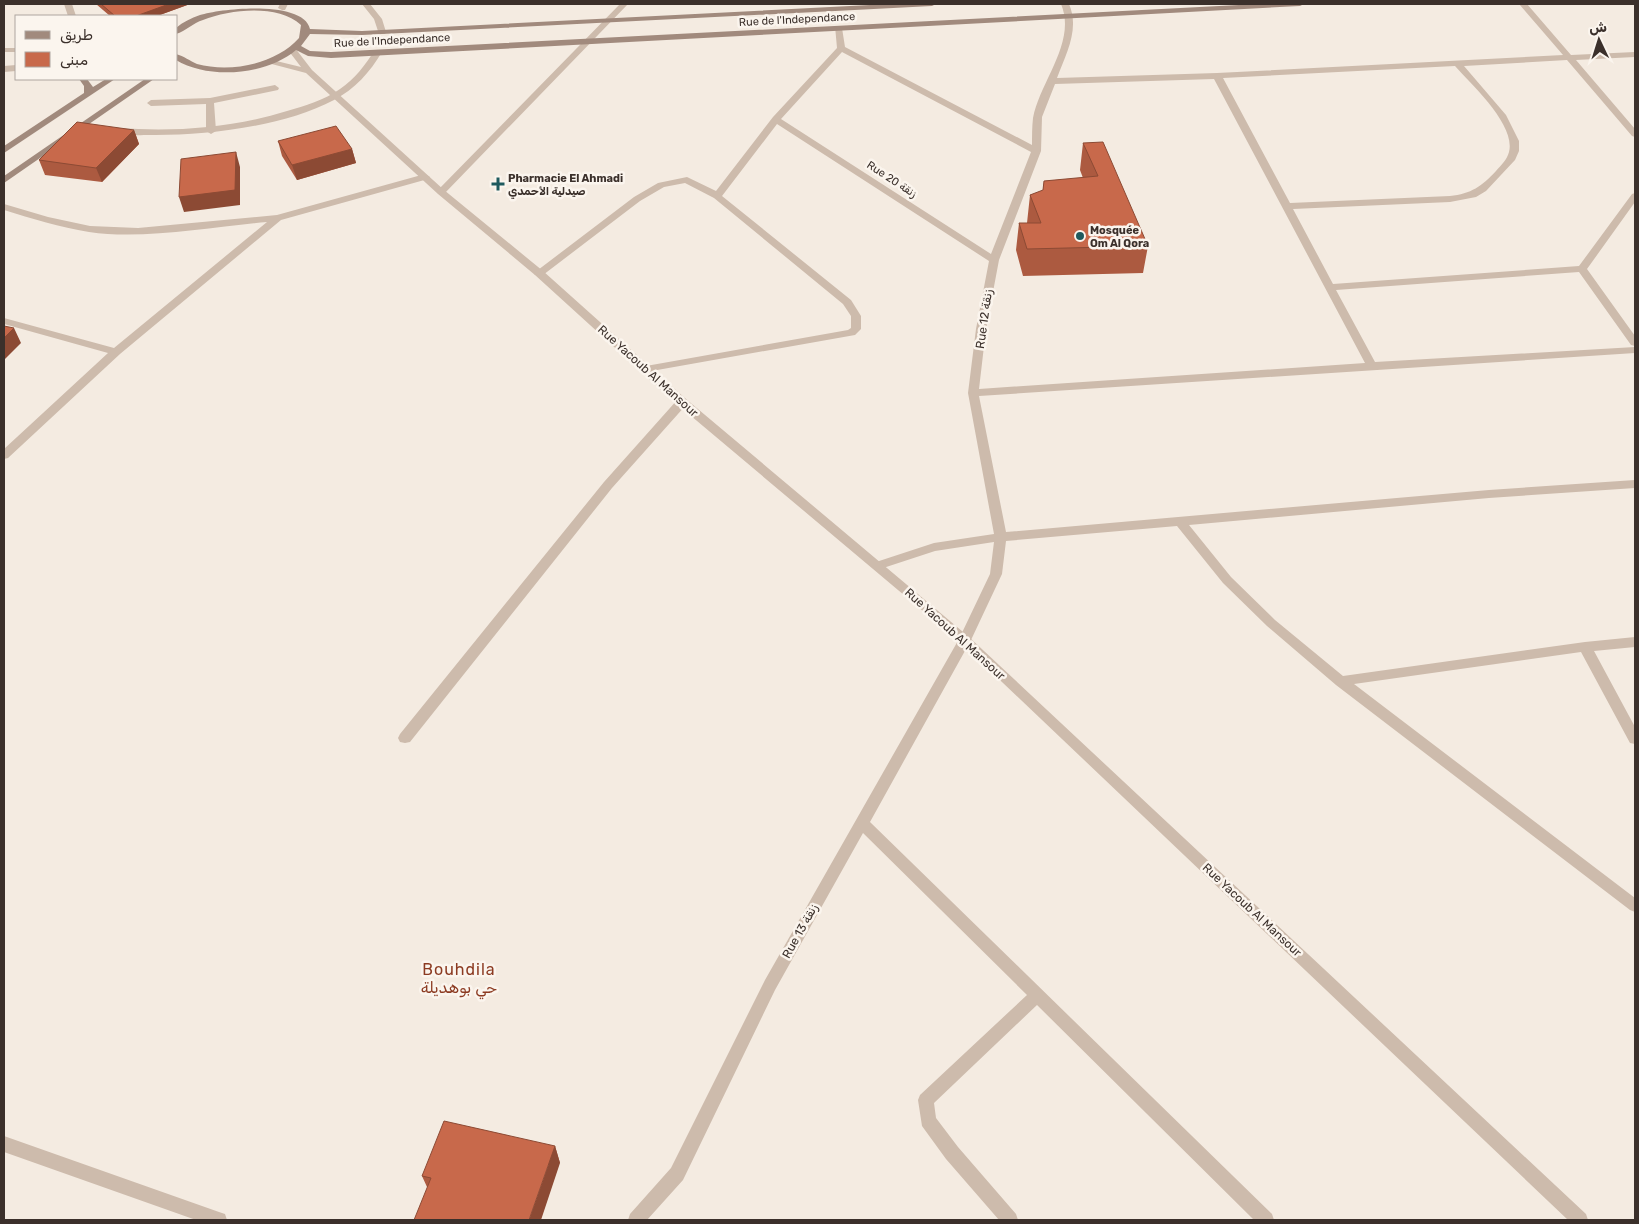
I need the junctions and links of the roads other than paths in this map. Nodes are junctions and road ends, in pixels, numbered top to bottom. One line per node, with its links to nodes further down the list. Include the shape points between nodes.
1 (247, 4): 9 (main road); 10 (main road)
2 (366, 4): 16 (street)
3 (624, 4): 12 (street)
4 (932, 4): 8 (main road, Rue de l'Independance)
5 (1065, 4): 11 (street)
6 (1300, 4): 11 (main road, Rue de l'Independance)
7 (1523, 4): 22 (street)
8 (887, 5): 12 (main road, Rue de l'Independance)
9 (283, 6): 15 (main road, via 300,17)
10 (214, 7): 14 (main road)
11 (1070, 16): 13 (main road, Rue de l'Independance); 31 (street, Rue 12 زنقة, via 1068,36)
12 (608, 20): 16 (main road, Rue de l'Independance); 17 (street)
13 (838, 28): 17 (main road, Rue de l'Independance); 19 (street)
14 (178, 30)
15 (306, 30): 16 (main road, Rue de l'Independance, via 342,34); 18 (main road)
16 (382, 32)
17 (588, 41): 20 (main road, Rue de l'Independance); 45 (street)
18 (294, 48): 20 (main road, Rue de l'Independance, via 323,55); 24 (main road, Rue Yacoub Al Mansour); 26 (street, Rue Yacoub Al Mansour)
19 (841, 48): 37 (street); 42 (street)
20 (378, 52): 34 (street, via 362,74)
21 (1635, 54): 22 (street)
22 (1569, 57): 25 (street); 40 (street)
23 (179, 61): 24 (main road, Rue Yacoub Al Mansour, via 222,69)
24 (268, 62): 26 (street, Rue Yacoub Al Mansour)
25 (1457, 63): 27 (street); 48 (street, via 1505,120 1514,137 1515,150 1511,160 1484,190 1468,197 1450,199)
26 (309, 72): 34 (street, Rue Yacoub Al Mansour)
27 (1217, 76): 31 (street); 48 (street)
28 (84, 80): 33 (main road)
29 (110, 80): 33 (main road)
30 (149, 80): 44 (main road, via 89,125)
31 (1052, 81): 42 (street, Rue 12 زنقة, via 1038,117)
32 (276, 88): 35 (street)
33 (89, 94): 41 (main road)
34 (336, 96): 39 (street, via 278,118); 43 (street, Rue Yacoub Al Mansour)
35 (210, 102): 36 (street); 39 (street)
36 (151, 103)
37 (776, 119): 46 (street); 51 (street, Rue 20 زنقة)
38 (112, 130): 39 (street)
39 (211, 131)
40 (1635, 134)
41 (4, 150)
42 (1036, 151): 51 (street, Rue 12 زنقة)
43 (425, 177): 45 (street, Rue Yacoub Al Mansour); 50 (street)
44 (4, 180)
45 (441, 192): 53 (street, Rue Yacoub Al Mansour)
46 (717, 196): 53 (street, via 687,180 661,185 637,199); 60 (street, via 847,302 856,316 856,329 837,336)
47 (1635, 196): 52 (street)
48 (1286, 206): 54 (street)
49 (4, 208): 50 (street, via 90,229 138,231)
50 (278, 218): 58 (street)
51 (994, 260): 61 (street, Rue 12 زنقة)
52 (1582, 268): 54 (street); 56 (street)
53 (539, 273): 60 (street, Rue Yacoub Al Mansour)
54 (1330, 288): 59 (street)
55 (4, 321): 58 (street)
56 (1635, 343)
57 (1635, 350): 59 (street)
58 (116, 352): 63 (street)
59 (1372, 366): 61 (street)
60 (646, 369): 62 (street, Rue Yacoub Al Mansour)
61 (973, 394): 66 (street, Rue 12 زنقة)
62 (682, 402): 67 (street, Rue Yacoub Al Mansour); 72 (street, via 608,485)
63 (4, 455)
64 (1635, 484): 65 (street)
65 (1179, 520): 66 (street); 71 (street, via 1227,580 1271,623)
66 (1001, 537): 67 (street, via 934,547); 68 (street, Rue 12 زنقة, via 996,574)
67 (877, 566): 68 (street, Rue Yacoub Al Mansour)
68 (965, 640): 74 (street, Rue 13 زنقة); 82 (street, Rue Yacoub Al Mansour)
69 (1635, 642): 70 (street)
70 (1585, 646): 71 (street); 73 (street)
71 (1342, 681): 75 (street)
72 (405, 738)
73 (1635, 738)
74 (861, 822): 76 (street); 79 (street, Rue 13 زنقة, via 770,985 677,1174)
75 (1635, 906)
76 (1037, 995): 80 (street, via 926,1100 928,1121 952,1154); 81 (street)
77 (4, 1144): 78 (street)
78 (219, 1220)
79 (636, 1220)
80 (1010, 1220)
81 (1266, 1220)
82 (1580, 1220)

